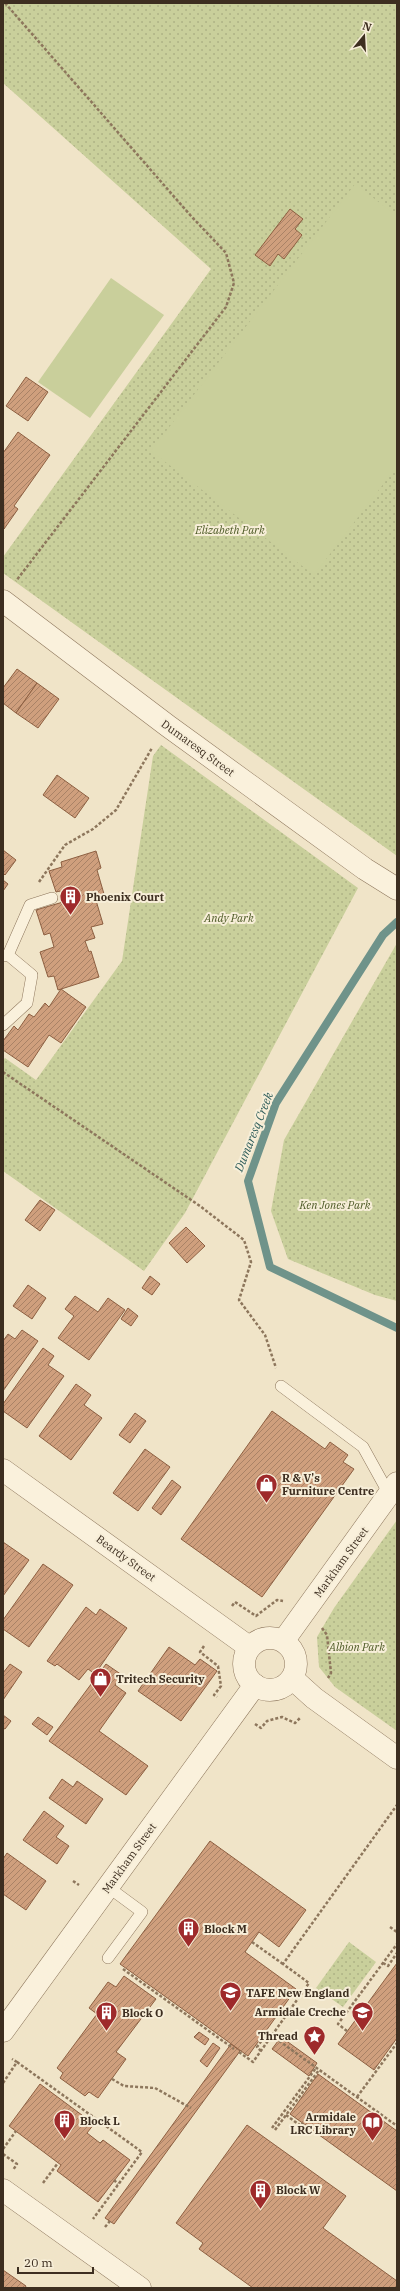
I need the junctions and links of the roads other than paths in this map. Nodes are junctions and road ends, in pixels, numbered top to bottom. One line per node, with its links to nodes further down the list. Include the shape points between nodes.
1 (3, 602): 2 (street, Dumaresq Street, via 168,726 365,869)
2 (397, 889)
3 (52, 898): 4 (lane, via 30,905)
4 (5, 956): 5 (lane, via 32,975 27,1003)
5 (3, 1025)
6 (281, 1386): 8 (lane, via 363,1447)
7 (3, 1470): 10 (street, Beardy Street)
8 (393, 1489): 9 (street, Markham Street)
9 (284, 1640): 10 (street, via 265,1637); 11 (street, via 297,1657)
10 (249, 1647): 12 (street, via 243,1665 247,1676)
11 (293, 1679): 12 (street, via 286,1686 273,1690); 13 (street, via 314,1698)
12 (255, 1685): 14 (street, Markham Street)
13 (397, 1758)
14 (108, 1887): 15 (lane, via 142,1912); 16 (street, Markham Street)
15 (108, 1958)
16 (3, 2031)
17 (3, 2190): 18 (street)
18 (140, 2288)

